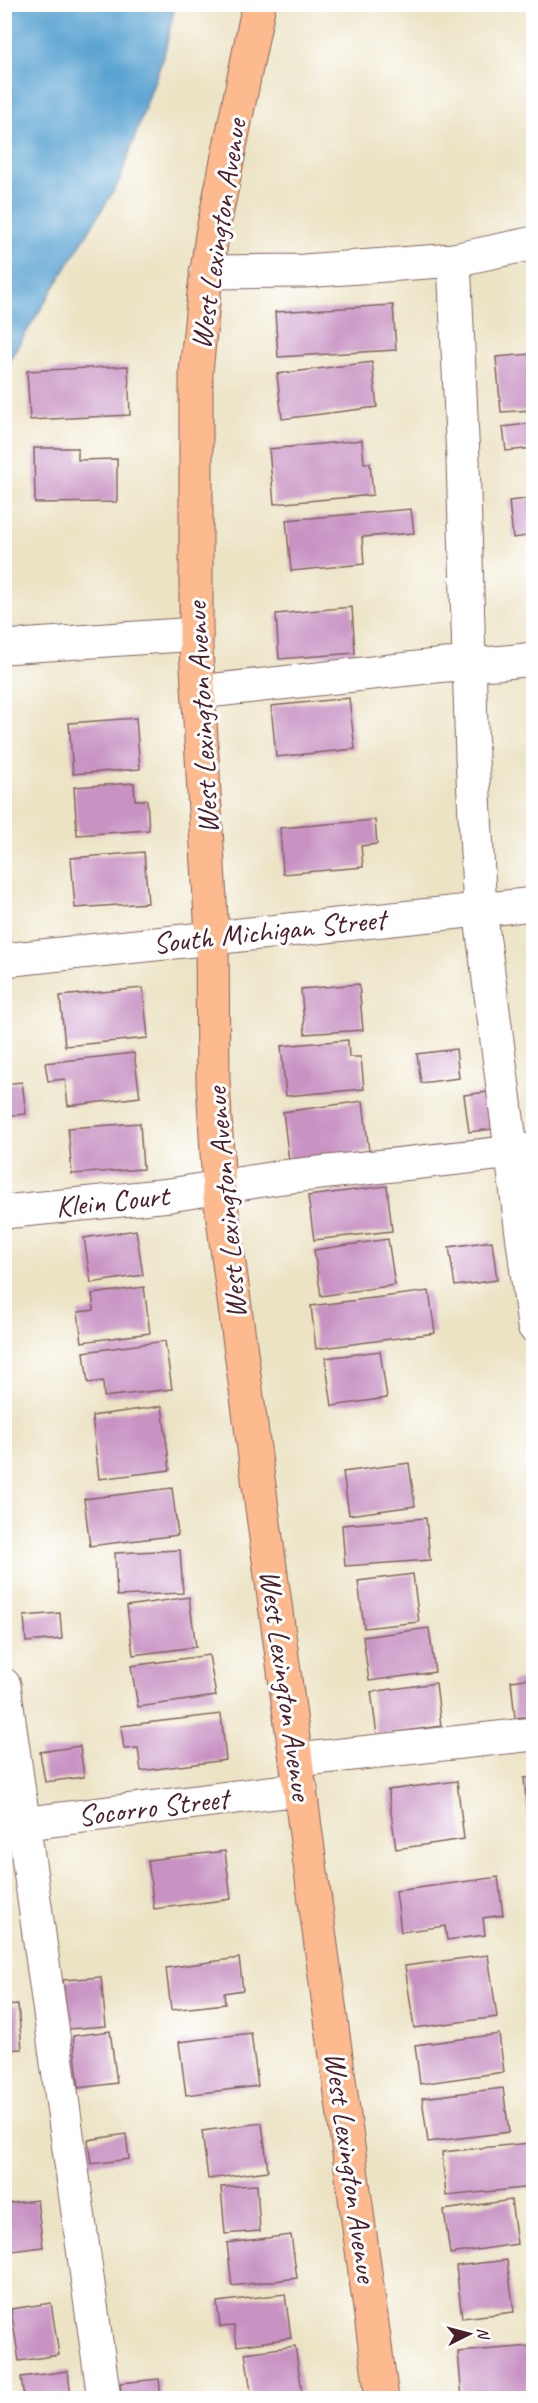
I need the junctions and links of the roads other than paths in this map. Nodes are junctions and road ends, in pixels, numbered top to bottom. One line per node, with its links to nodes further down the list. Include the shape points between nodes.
1 (259, 4): 4 (main road, West Lexington Avenue)
2 (534, 243): 3 (street)
3 (454, 260): 4 (street, via 304,271); 8 (street)
4 (206, 272): 5 (main road, West Lexington Avenue, via 196,372)
5 (196, 634): 6 (street); 9 (main road, West Lexington Avenue)
6 (4, 647)
7 (534, 659): 8 (street)
8 (469, 664): 9 (street); 11 (street)
9 (198, 692): 12 (main road, West Lexington Avenue)
10 (534, 904): 11 (street, South Michigan Street)
11 (480, 910): 12 (street, South Michigan Street); 14 (street)
12 (213, 936): 13 (street, South Michigan Street); 15 (main road, West Lexington Avenue, via 213,1081)
13 (4, 960)
14 (522, 1151): 15 (street, Klein Court, via 282,1177); 17 (street)
15 (219, 1189): 16 (street, Klein Court); 20 (main road, West Lexington Avenue)
16 (4, 1212)
17 (534, 1326)
18 (4, 1685): 21 (street)
19 (534, 1734): 20 (street, Socorro Street)
20 (299, 1774): 21 (street, Socorro Street); 23 (main road, West Lexington Avenue)
21 (15, 1824): 22 (street)
22 (104, 2398)
23 (382, 2398)

